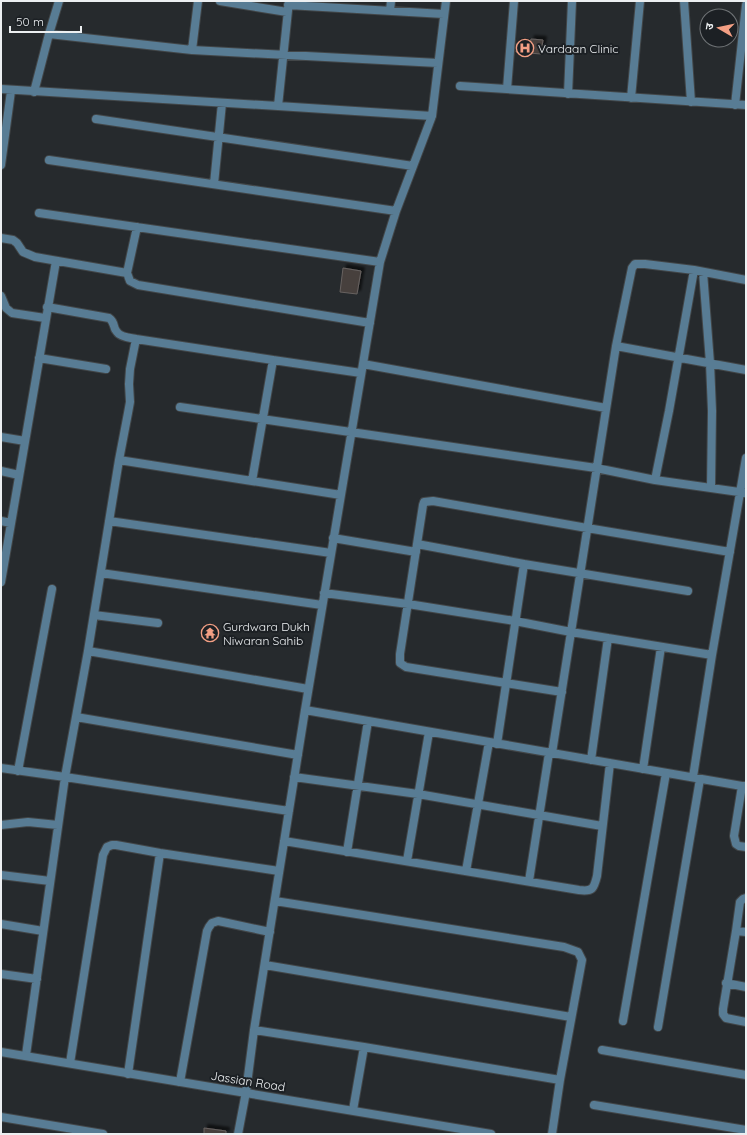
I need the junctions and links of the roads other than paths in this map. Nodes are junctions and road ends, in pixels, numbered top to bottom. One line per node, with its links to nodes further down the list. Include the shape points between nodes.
1 (59, 1): 14 (street)
2 (198, 1): 15 (street)
3 (220, 1): 11 (street)
4 (391, 1): 12 (street)
5 (446, 1): 13 (street)
6 (514, 1): 19 (street)
7 (572, 1): 23 (street)
8 (640, 1): 24 (street)
9 (684, 1): 25 (street)
10 (746, 5): 27 (street)
11 (288, 6): 12 (street); 16 (street)
12 (390, 11): 13 (street)
13 (444, 14): 17 (street)
14 (49, 34): 15 (street); 22 (street)
15 (192, 50): 16 (street)
16 (283, 54): 17 (street); 29 (street)
17 (438, 63): 30 (street)
18 (460, 86): 19 (street)
19 (507, 89): 23 (street)
20 (1, 90): 21 (street)
21 (11, 90): 22 (street); 34 (street)
22 (34, 92): 26 (street)
23 (568, 94): 24 (street)
24 (631, 98): 25 (street)
25 (691, 102): 27 (street)
26 (222, 103): 29 (street); 32 (street)
27 (736, 105): 28 (street)
28 (746, 105)
29 (278, 106): 30 (street)
30 (432, 116): 35 (street)
31 (96, 119): 32 (street)
32 (219, 137): 35 (street); 36 (street)
33 (50, 160): 36 (street)
34 (1, 165)
35 (413, 166): 37 (street)
36 (214, 184): 37 (street)
37 (396, 211): 42 (street)
38 (39, 213): 39 (street)
39 (137, 226): 42 (street); 45 (street)
40 (1, 238): 41 (street, via 15,241 27,255)
41 (56, 261): 45 (street); 48 (street)
42 (380, 262): 50 (street)
43 (694, 270): 44 (street); 52 (street, via 635,264 630,274); 54 (street)
44 (703, 272): 46 (street); 56 (street)
45 (127, 273): 50 (street, via 130,281 138,286)
46 (746, 280)
47 (1, 296): 49 (street, via 6,308 12,312)
48 (47, 307): 49 (street); 51 (street, via 109,318 117,333)
49 (45, 318): 53 (street)
50 (370, 323): 58 (street)
51 (136, 339): 55 (street); 67 (street, via 130,369 130,402)
52 (616, 346): 54 (street); 61 (street)
53 (39, 358): 57 (street); 65 (street)
54 (678, 358): 56 (street); 71 (street)
55 (273, 360): 58 (street); 62 (street)
56 (710, 363): 59 (street); 73 (street)
57 (106, 369)
58 (362, 369): 61 (street); 63 (street)
59 (746, 370)
60 (180, 407): 62 (street)
61 (606, 408): 68 (street)
62 (262, 419): 63 (street); 72 (street)
63 (351, 432): 68 (street); 75 (street)
64 (1, 437): 65 (street)
65 (25, 441): 70 (street)
66 (746, 458): 74 (street)
67 (118, 460): 72 (street); 77 (street)
68 (596, 468): 71 (street); 79 (street)
69 (1, 471): 70 (street)
70 (19, 475): 78 (street)
71 (655, 480): 73 (street)
72 (252, 481): 75 (street)
73 (711, 488): 74 (street)
74 (743, 492): 82 (street)
75 (341, 495): 80 (street)
76 (1, 521): 78 (street)
77 (109, 521): 83 (street); 85 (street)
78 (11, 523): 87 (street)
79 (587, 528): 81 (street, via 428,501 423,505); 82 (street); 86 (street)
80 (334, 538): 81 (street); 83 (street)
81 (417, 548): 84 (street); 91 (street)
82 (730, 552): 100 (street)
83 (331, 553): 90 (street)
84 (524, 564): 86 (street); 94 (street)
85 (101, 573): 92 (street); 93 (street)
86 (580, 573): 89 (street); 96 (street)
87 (1, 580)
88 (52, 589): 115 (street)
89 (688, 590)
90 (324, 593): 91 (street); 92 (street)
91 (408, 604): 94 (street); 101 (street, via 400,663 406,667)
92 (322, 605): 102 (street)
93 (94, 615): 95 (street); 99 (street)
94 (515, 621): 96 (street); 101 (street)
95 (158, 623)
96 (571, 632): 97 (street); 103 (street)
97 (608, 638): 98 (street); 111 (street)
98 (661, 647): 100 (street); 114 (street)
99 (88, 651): 102 (street); 105 (street)
100 (712, 655): 119 (street)
101 (506, 682): 103 (street); 108 (street)
102 (308, 689): 104 (street)
103 (562, 692): 109 (street)
104 (305, 710): 106 (street); 110 (street)
105 (76, 717): 110 (street); 117 (street)
106 (368, 721): 107 (street); 120 (street)
107 (429, 732): 108 (street); 122 (street)
108 (493, 743): 109 (street); 123 (street)
109 (550, 753): 111 (street); 125 (street)
110 (298, 755): 118 (street)
111 (591, 760): 112 (street)
112 (610, 763): 114 (street); 128 (street)
113 (1, 768): 115 (street)
114 (643, 769): 116 (street)
115 (18, 770): 117 (street)
116 (666, 773): 119 (street); 152 (street)
117 (65, 777): 124 (street); 127 (street)
118 (294, 777): 120 (street); 124 (street)
119 (696, 778): 121 (street); 154 (street)
120 (358, 786): 122 (street); 131 (street)
121 (744, 786): 130 (street, via 734,836 736,844)
122 (418, 794): 123 (street); 133 (street)
123 (478, 805): 125 (street); 135 (street)
124 (289, 811): 129 (street)
125 (539, 815): 128 (street); 138 (street)
126 (1, 825): 127 (street, via 28,822)
127 (58, 825): 137 (street)
128 (602, 826): 138 (street, via 597,876 593,888 584,891)
129 (284, 841): 131 (street); 134 (street)
130 (746, 847)
131 (348, 852): 133 (street)
132 (160, 853): 134 (street); 160 (street, via 116,845 105,849); 161 (street)
133 (407, 861): 135 (street)
134 (279, 871): 140 (street)
135 (466, 871): 138 (street)
136 (1, 874): 137 (street)
137 (50, 881): 142 (street)
138 (529, 881)
139 (746, 898): 143 (street, via 740,902)
140 (275, 902): 144 (street); 151 (street, via 571,948 578,952 582,960)
141 (1, 924): 142 (street)
142 (43, 931): 148 (street)
143 (736, 931): 145 (street); 149 (street)
144 (270, 932): 146 (street); 164 (street, via 221,922 212,923 209,927)
145 (746, 932)
146 (265, 965): 151 (street); 155 (street)
147 (1, 974): 148 (street)
148 (37, 979): 159 (street)
149 (726, 983): 150 (street); 153 (street, via 724,1016)
150 (746, 987)
151 (571, 1017): 163 (street)
152 (623, 1021)
153 (746, 1022)
154 (658, 1027)
155 (254, 1030): 156 (street); 165 (street)
156 (364, 1047): 163 (street); 167 (street)
157 (602, 1050): 162 (street)
158 (1, 1052): 159 (street, Jassian Road)
159 (26, 1055): 160 (street, Jassian Road)
160 (70, 1063): 161 (street, Jassian Road)
161 (128, 1074): 164 (street, Jassian Road)
162 (746, 1075)
163 (560, 1080): 173 (street)
164 (180, 1082): 165 (street, Jassian Road)
165 (246, 1092): 167 (street, Jassian Road); 171 (street)
166 (594, 1105): 169 (street)
167 (353, 1110): 172 (street, Jassian Road)
168 (1, 1117): 170 (street)
169 (746, 1130)
170 (103, 1134)
171 (238, 1134)
172 (491, 1134)
173 (552, 1134)

